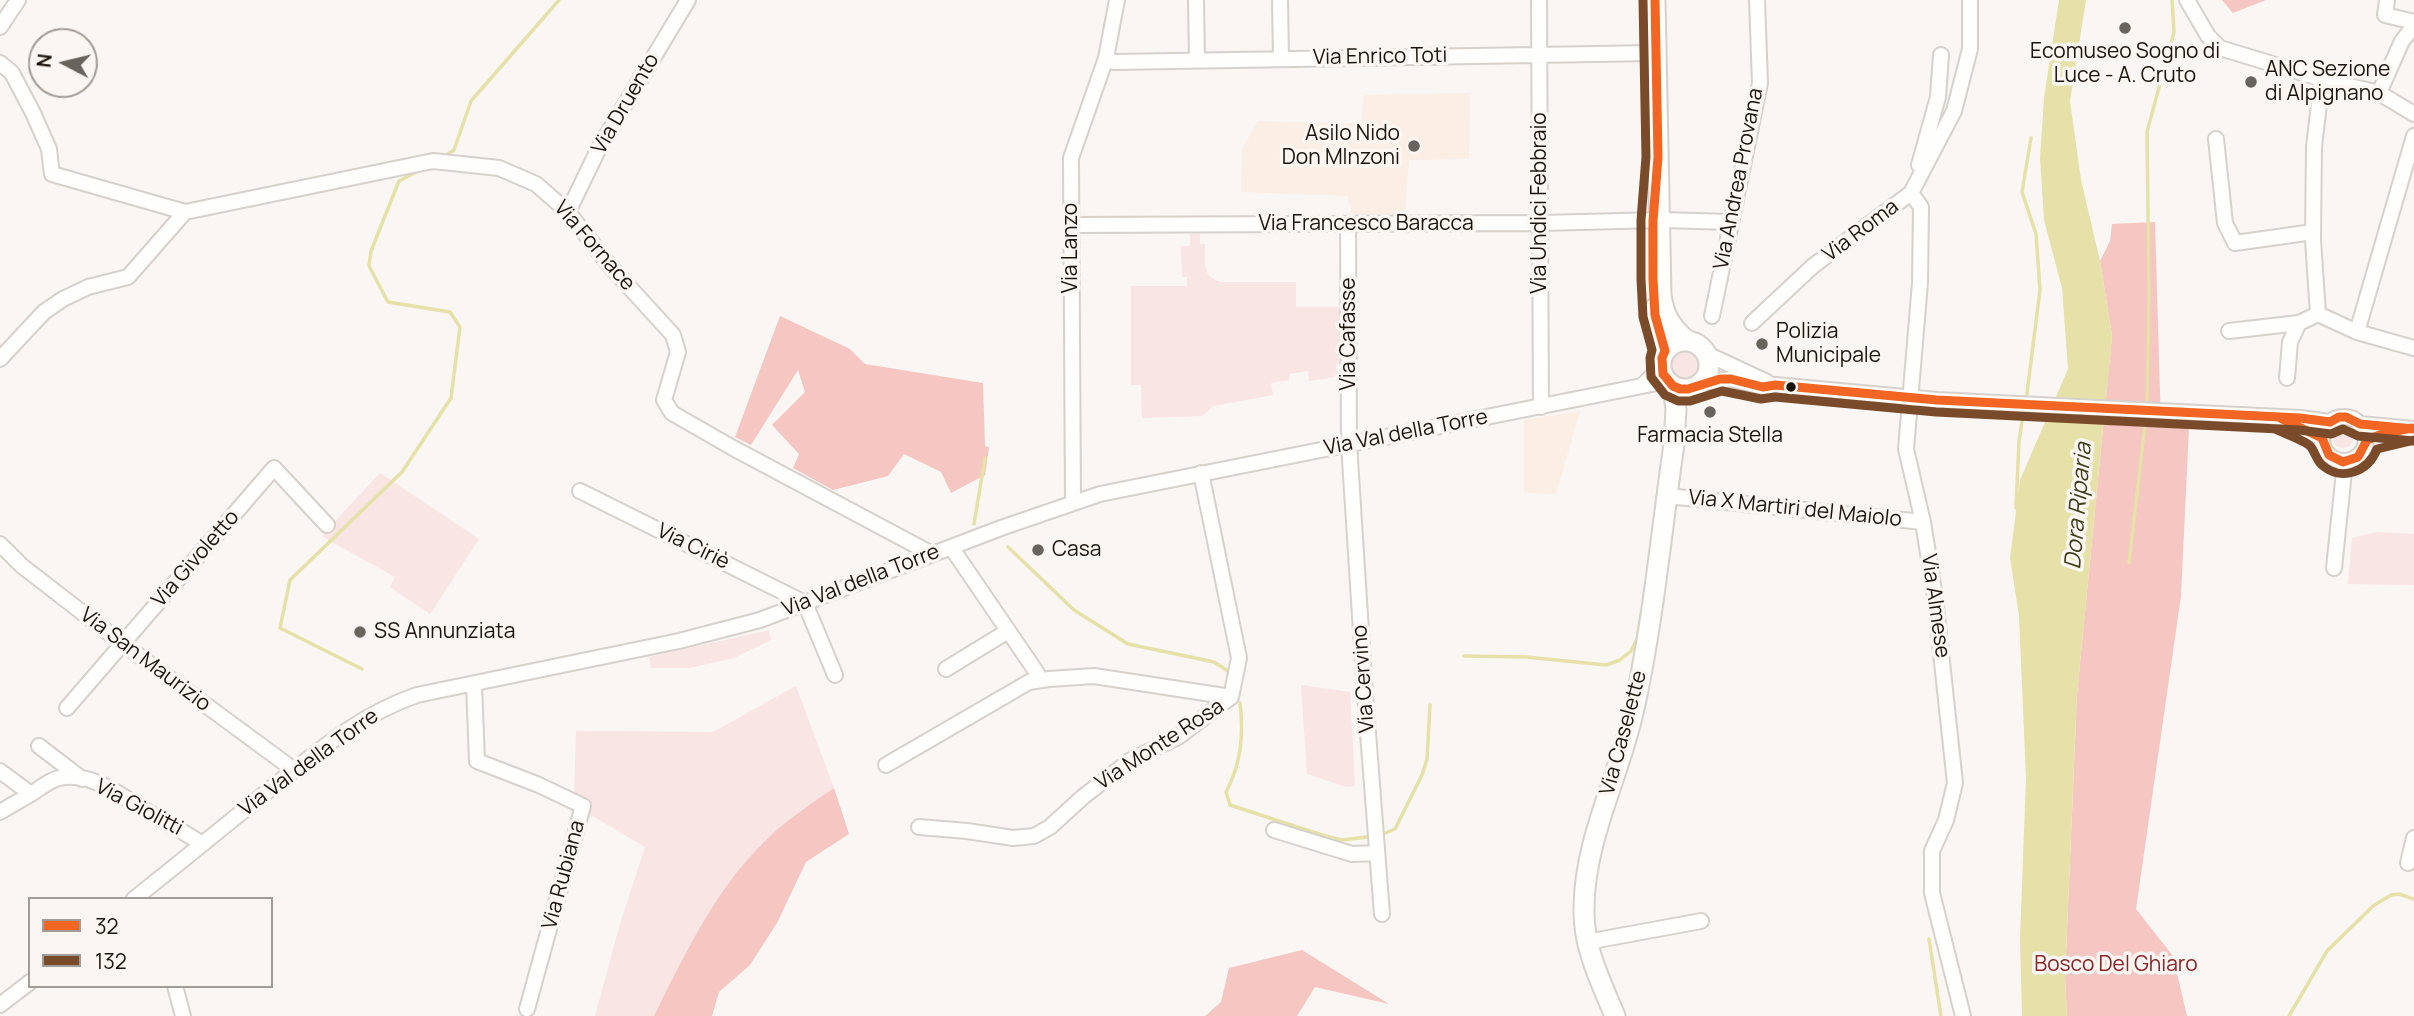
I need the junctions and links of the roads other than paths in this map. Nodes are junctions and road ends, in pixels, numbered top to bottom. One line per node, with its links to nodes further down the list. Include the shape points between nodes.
1 (18, 0): 13 (street)
2 (688, 0): 28 (street, Via Druento, via 599,148)
3 (1117, 0): 17 (street, Via Lanzo)
4 (1196, 0): 19 (street)
5 (1280, 0): 18 (street)
6 (1539, 0): 15 (street, Via Undici Febbraio)
7 (1655, 0): 14 (main road)
8 (1757, 0): 30 (street, Via Andrea Provana, via 1760,83)
9 (1970, 0): 26 (street, Via Roma, via 1970,49 1954,111)
10 (2187, 0): 21 (street, via 2220,48)
11 (2387, 0): 12 (street, via 2385,15)
12 (2414, 24): 22 (street)
13 (0, 27)
14 (1655, 53): 15 (street, Via Enrico Toti); 29 (main road)
15 (1540, 55): 18 (street, Via Enrico Toti); 31 (street, Via Undici Febbraio)
16 (1941, 55): 26 (street, via 1938,97)
17 (1106, 58): 19 (street, Via Enrico Toti, via 1114,62); 33 (street, Via Lanzo, via 1072,151)
18 (1281, 59): 19 (street, Via Enrico Toti)
19 (1197, 60)
20 (0, 63): 27 (street, Via Fornace, via 12,73 38,125 49,149 52,174)
21 (2322, 79): 22 (street); 34 (street, via 2314,147)
22 (2379, 93): 23 (street)
23 (2414, 114)
24 (2414, 136): 40 (street)
25 (2216, 139): 34 (street, via 2225,223 2235,243)
26 (1911, 193): 37 (street, Via Roma, via 1813,266); 49 (street, Via Almese, via 1921,207 1920,284)
27 (185, 212): 28 (street, Via Fornace, via 433,160 499,168 536,184); 44 (street, via 128,277 63,299 44,312)
28 (568, 212): 68 (street, Via Fornace, via 673,335 678,352 664,400 672,413)
29 (1657, 220): 30 (street, Via Francesco Baracca); 31 (street, Via Francesco Baracca); 41 (main road, via 1663,311); 45 (main road, Via Caselette, via 1655,314)
30 (1731, 222): 36 (street, Via Andrea Provana)
31 (1540, 223): 32 (street, Via Francesco Baracca); 50 (street, Via Undici Febbraio)
32 (1348, 224): 33 (street, Via Francesco Baracca); 57 (street, Via Cafasse)
33 (1071, 225): 63 (street, Via Lanzo)
34 (2313, 232): 35 (street)
35 (2318, 314): 38 (street); 40 (street)
36 (1712, 316)
37 (1752, 323)
38 (2299, 323): 39 (street); 46 (street, via 2290,342)
39 (2228, 331)
40 (2357, 332): 42 (street)
41 (1687, 341): 43 (main road); 45 (main road, via 1679,342)
42 (2414, 348)
43 (1707, 354): 47 (main road, via 1709,369); 48 (street)
44 (0, 359)
45 (1667, 371): 47 (main road, via 1680,389); 50 (street, Via Val della Torre, via 1644,384); 58 (main road, Via Caselette, via 1676,409)
46 (2287, 378)
47 (1699, 385): 48 (street, via 1731,379 1763,387); 58 (main road, Via Caselette)
48 (1775, 385): 49 (street)
49 (1909, 398): 51 (street); 64 (street, Via Almese, via 1906,449)
50 (1541, 407): 57 (street, Via Val della Torre)
51 (2282, 418): 52 (street); 55 (street)
52 (2330, 422): 53 (street, via 2346,417); 55 (street)
53 (2360, 424): 54 (street); 56 (street)
54 (2411, 428): 56 (street)
55 (2322, 438): 59 (street, via 2326,452)
56 (2367, 440): 59 (street, via 2357,457)
57 (1349, 444): 60 (street, Via Val della Torre); 90 (street, Via Cervino)
58 (1674, 444): 62 (main road, Via Caselette)
59 (2345, 462): 69 (street)
60 (1200, 473): 63 (street, Via Val della Torre); 77 (street, Via Monte Rosa, via 1239,658)
61 (580, 491): 70 (street, Via Ciriè)
62 (1667, 496): 64 (street, Via X Martiri del Maiolo); 95 (main road, Via Caselette, via 1633,712 1586,870)
63 (1073, 502): 67 (street, Via Val della Torre)
64 (1923, 522): 102 (street, Via Almese, via 1955,783 1932,851 1932,893)
65 (327, 525): 72 (street, Via Givoletto, via 274,468)
66 (0, 544): 72 (street, Via San Maurizio)
67 (951, 547): 68 (street, Via Val della Torre); 71 (street)
68 (932, 554): 70 (street, Via Val della Torre)
69 (2334, 568)
70 (805, 603): 75 (street); 76 (street, Via Val della Torre, via 679,641)
71 (1008, 631): 73 (street); 74 (street)
72 (122, 644): 78 (street, Via Givoletto); 81 (street, Via San Maurizio)
73 (946, 669)
74 (1037, 673)
75 (835, 675)
76 (474, 684): 81 (street, Via Val della Torre, via 392,703); 99 (street, Via Rubiana, via 477,761 583,806)
77 (1231, 698): 80 (street, via 1094,676 1029,682); 86 (street, Via Monte Rosa, via 1178,737 1132,760 1034,836 1013,838)
78 (67, 708)
79 (39, 746): 83 (street)
80 (886, 765)
81 (294, 770): 89 (street, Via Val della Torre)
82 (0, 771): 84 (street)
83 (82, 779): 84 (street, Via Giolitti, via 52,780); 89 (street, Via Giolitti, via 112,790)
84 (31, 794): 85 (street, Via Giolitti)
85 (0, 812)
86 (919, 827)
87 (1274, 830): 90 (street, via 1352,855)
88 (2414, 838): 91 (street)
89 (202, 844): 92 (street, Via Val della Torre)
90 (1377, 853): 93 (street, Via Cervino)
91 (2408, 863)
92 (151, 893)
93 (1382, 914)
94 (1700, 921): 95 (street)
95 (1587, 942): 101 (main road, Via Caselette)
96 (28, 984): 98 (street)
97 (176, 988): 100 (street)
98 (0, 1005)
99 (527, 1009)
100 (183, 1016)
101 (1615, 1016)
102 (1963, 1016)

